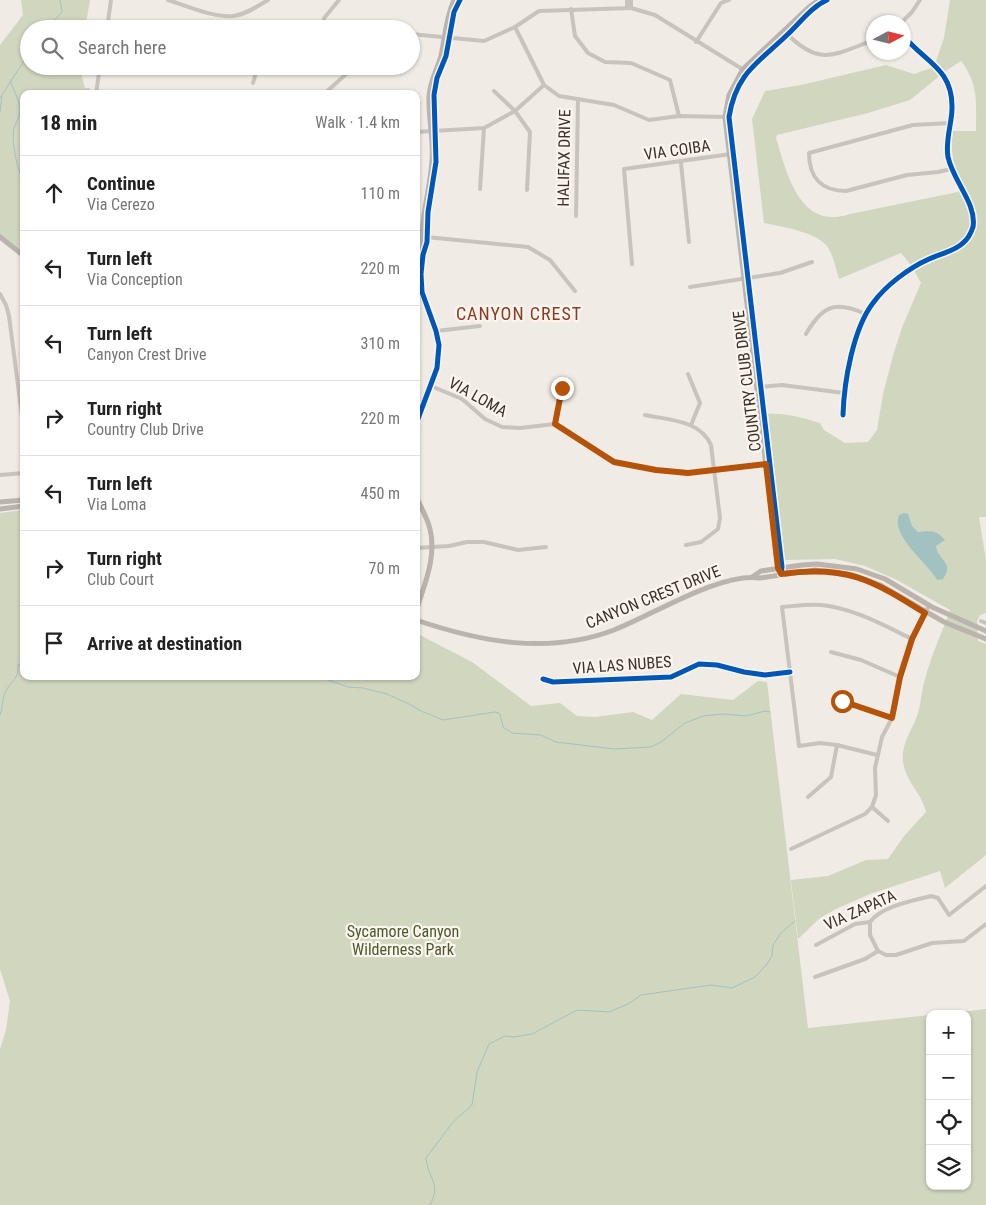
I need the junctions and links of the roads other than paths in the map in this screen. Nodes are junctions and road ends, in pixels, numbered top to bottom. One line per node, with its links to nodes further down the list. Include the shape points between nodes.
1 (111, 0): 17 (street)
2 (168, 0): 3 (street, via 220,16 234,16)
3 (268, 0)
4 (339, 0): 18 (street)
5 (454, 0): 22 (street, via 449,11)
6 (460, 0): 22 (street)
7 (627, 0): 14 (street)
8 (631, 0): 14 (street)
9 (729, 0): 13 (street)
10 (819, 0): 20 (street, COUNTRY CLUB DRIVE)
11 (828, 0): 20 (street, COUNTRY CLUB DRIVE)
12 (920, 0): 16 (street)
13 (720, 2): 23 (street)
14 (629, 8): 15 (street); 23 (street, via 655,15)
15 (571, 9): 19 (street, via 539,11); 37 (street, via 575,36 588,53 605,62 631,63 670,80)
16 (909, 15)
17 (108, 20)
18 (324, 20)
19 (515, 27): 22 (street, via 484,41); 31 (street)
20 (786, 33): 24 (street, via 806,50 822,55 832,55); 26 (street, COUNTRY CLUB DRIVE)
21 (420, 35): 22 (street)
22 (447, 38): 41 (street, via 434,95)
23 (696, 42): 26 (street)
24 (866, 43)
25 (911, 44): 39 (street, via 938,68 946,80 952,100)
26 (745, 70): 38 (street, COUNTRY CLUB DRIVE, via 729,95)
27 (99, 75): 32 (street)
28 (255, 75): 30 (street)
29 (346, 75): 33 (street)
30 (253, 83)
31 (544, 85): 35 (street, via 558,96); 36 (street)
32 (97, 90)
33 (329, 90)
34 (494, 91): 36 (street)
35 (578, 99): 37 (street, via 614,106 649,120); 48 (street, HALIFAX DRIVE)
36 (515, 111): 40 (street); 47 (street, via 530,132)
37 (679, 116): 38 (street)
38 (727, 117): 43 (street, COUNTRY CLUB DRIVE)
39 (950, 123): 45 (street, via 947,146); 45 (street, via 912,125 809,153 809,160 817,180 826,187 846,192 907,175)
40 (484, 128): 41 (street); 46 (street)
41 (433, 130): 42 (street); 49 (street)
42 (420, 132)
43 (731, 154): 44 (street, VIA COIBA); 55 (street, COUNTRY CLUB DRIVE)
44 (681, 162): 51 (street); 54 (street, VIA COIBA, via 624,169)
45 (951, 169): 59 (street, via 971,206 974,218 971,233 960,246 927,259 889,286)
46 (480, 189)
47 (527, 190)
48 (576, 216)
49 (422, 236): 57 (street, via 528,247 550,260); 61 (street, via 422,292)
50 (0, 237): 52 (street)
51 (689, 242)
52 (20, 253)
53 (812, 262): 55 (street, via 780,273)
54 (632, 264)
55 (746, 278): 56 (street); 65 (street, COUNTRY CLUB DRIVE)
56 (690, 287)
57 (575, 291)
58 (0, 294): 67 (street, via 9,316)
59 (866, 314): 62 (street, via 847,307 830,308 817,317); 68 (street, via 854,347)
60 (480, 326): 61 (street)
61 (436, 331): 64 (street, via 438,368)
62 (806, 334)
63 (688, 374): 73 (street, via 700,403)
64 (432, 386): 69 (street); 72 (street, VIA LOMA, via 462,399 502,427)
65 (759, 387): 68 (street, via 782,385); 74 (street, COUNTRY CLUB DRIVE)
66 (562, 388): 72 (street)
67 (20, 389)
68 (844, 393): 71 (street)
69 (420, 414)
70 (645, 415): 73 (street)
71 (843, 415)
72 (555, 424): 75 (street, via 614,462 688,473)
73 (691, 425): 75 (street, via 707,436)
74 (768, 464): 75 (street); 87 (street, COUNTRY CLUB DRIVE)
75 (714, 470): 83 (street, via 720,518 718,529 701,542)
76 (20, 473): 77 (street)
77 (0, 475)
78 (20, 500): 79 (street)
79 (0, 502)
80 (20, 506): 82 (street)
81 (420, 506): 84 (street, via 429,525)
82 (0, 509)
83 (686, 545)
84 (432, 547): 85 (street, via 484,542 518,550); 86 (street); 90 (street)
85 (546, 547)
86 (420, 548)
87 (780, 568): 88 (street, COUNTRY CLUB DRIVE); 89 (street, CANYON CREST DRIVE, via 761,571); 91 (street, CANYON CREST DRIVE, via 817,564 857,569 885,579)
88 (781, 574): 89 (street, CANYON CREST DRIVE); 92 (street, CANYON CREST DRIVE, via 815,570 853,575 880,585)
89 (752, 577): 93 (street, CANYON CREST DRIVE, via 732,579 705,588 596,636 551,644 502,642 456,633)
90 (420, 598)
91 (929, 605): 92 (street); 94 (street, CANYON CREST DRIVE)
92 (925, 613): 95 (street); 96 (street, CANYON CREST DRIVE)
93 (420, 621)
94 (986, 631)
95 (912, 639): 98 (street, via 864,616 822,605 782,607); 99 (street)
96 (986, 639)
97 (831, 652): 99 (street, via 861,660)
98 (790, 672): 100 (street, VIA LAS NUBES, via 765,675 699,664 671,677); 103 (street, via 799,746)
99 (900, 677): 102 (street)
100 (543, 680)
101 (842, 701): 102 (street)
102 (892, 718): 104 (street)
103 (837, 745): 104 (street); 105 (street, via 831,777)
104 (877, 755): 106 (street, via 876,795)
105 (808, 797)
106 (872, 807): 107 (street); 108 (street, via 865,814)
107 (888, 821)
108 (791, 850)
109 (986, 886): 110 (street, VIA ZAPATA, via 949,915 938,898 931,896 882,910)
110 (870, 922): 112 (street, VIA ZAPATA, via 855,924); 113 (street, via 870,935)
111 (986, 924): 113 (street, via 964,941 932,943 896,955 886,956)
112 (816, 945)
113 (878, 951): 114 (street)
114 (815, 977)

